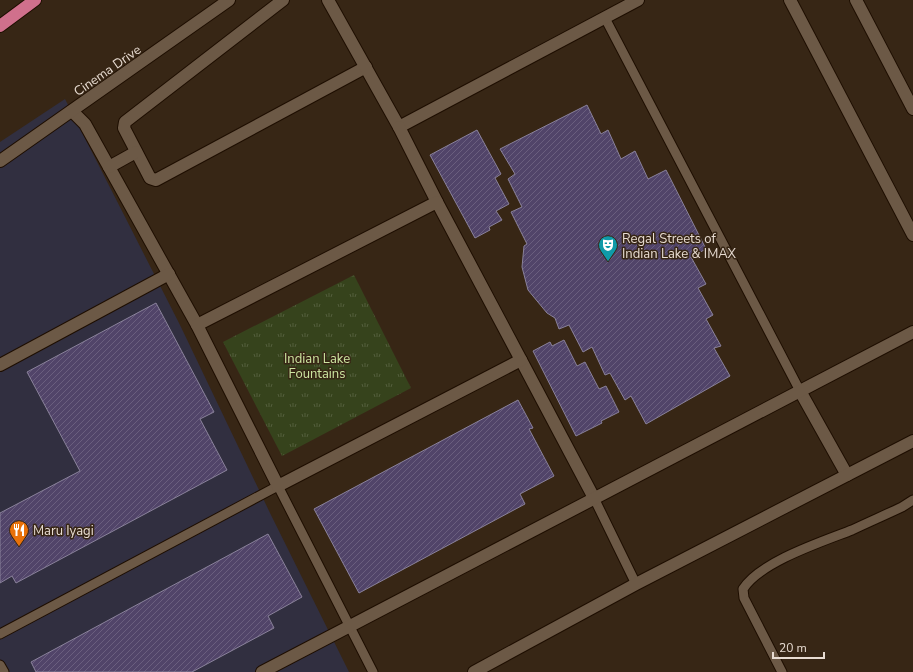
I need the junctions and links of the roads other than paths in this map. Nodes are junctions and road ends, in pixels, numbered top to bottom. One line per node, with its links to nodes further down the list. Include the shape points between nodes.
1 (35, 0): 9 (highway)
2 (229, 0): 12 (street, Cinema Drive)
3 (283, 0): 14 (street, via 125,122 124,128)
4 (328, 0): 10 (street)
5 (638, 0): 8 (street)
6 (790, 0): 18 (street)
7 (856, 0): 11 (street)
8 (605, 18): 13 (street); 24 (lane)
9 (0, 26)
10 (366, 67): 13 (street); 14 (street, via 156,180 150,178)
11 (913, 109)
12 (72, 111): 15 (street, Cinema Drive); 16 (street, via 85,124)
13 (399, 127): 17 (street)
14 (136, 152): 16 (street)
15 (0, 161)
16 (109, 167): 19 (street)
17 (437, 202): 20 (street); 22 (street)
18 (913, 235)
19 (169, 274): 20 (street); 23 (street)
20 (197, 324): 27 (street)
21 (913, 332): 24 (street)
22 (521, 360): 27 (street); 28 (street)
23 (0, 365)
24 (800, 391): 26 (street); 28 (street)
25 (913, 441): 26 (street)
26 (847, 475): 30 (street)
27 (278, 486): 31 (lane); 32 (lane)
28 (594, 498): 30 (lane); 31 (street)
29 (913, 500): 38 (lane, via 763,569 748,580 743,589 744,598)
30 (636, 584): 37 (street)
31 (350, 625): 35 (street); 36 (lane)
32 (0, 634)
33 (0, 665): 34 (lane)
34 (4, 672)
35 (262, 672)
36 (373, 672)
37 (474, 672)
38 (782, 672)

